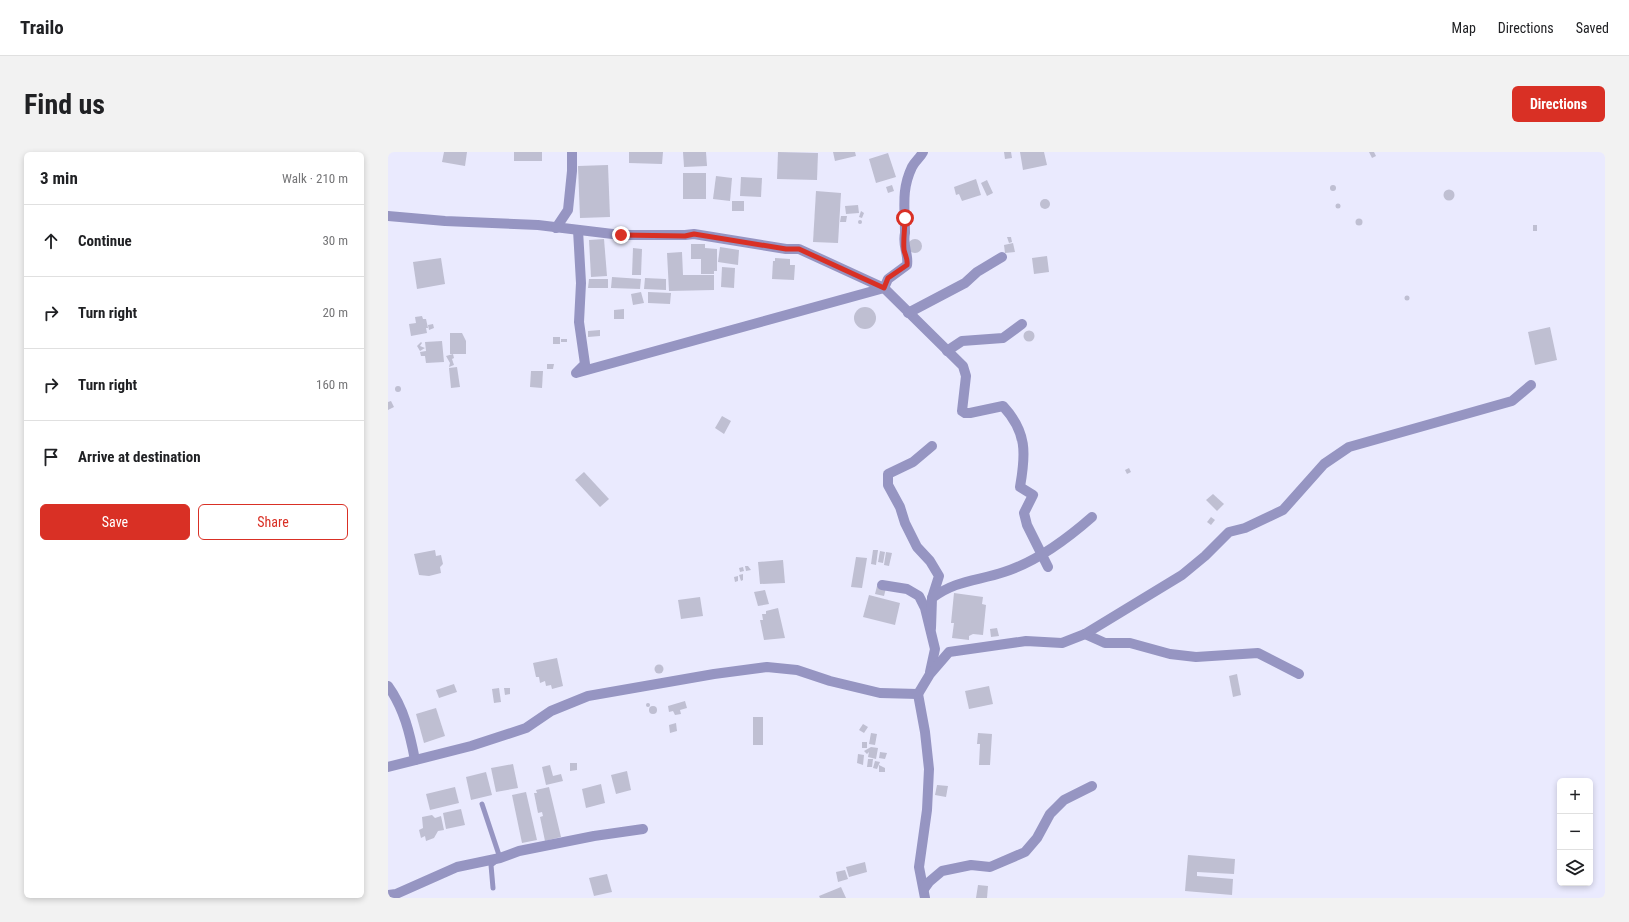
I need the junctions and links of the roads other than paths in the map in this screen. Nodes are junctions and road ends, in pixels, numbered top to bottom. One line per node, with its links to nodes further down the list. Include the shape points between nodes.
1 (572, 152): 4 (street, via 568,210)
2 (923, 152): 7 (street, via 904,186 904,251 908,260 907,265 888,278)
3 (388, 216): 4 (street)
4 (556, 228): 5 (street)
5 (578, 230): 7 (street, via 621,235 694,234 799,249); 7 (street, via 581,283 579,322 584,364 576,373)
6 (1002, 257): 8 (street, via 966,283)
7 (884, 288): 8 (street)
8 (908, 313): 10 (street)
9 (1022, 324): 10 (street, via 1004,338 962,341)
10 (947, 351): 14 (street, via 963,366 966,376 962,411 965,414 1003,406 1017,423 1024,451 1020,487 1033,495 1024,513 1027,525)
11 (1531, 385): 19 (street, via 1512,401 1349,448 1324,464 1283,510 1245,528 1229,532 1182,575)
12 (932, 446): 17 (street, via 913,462 888,474 888,486 918,547 939,576)
13 (1092, 517): 14 (street, via 1077,531)
14 (1043, 553): 15 (street); 17 (street, via 1004,572 945,588)
15 (1048, 567)
16 (882, 585): 18 (street, via 907,589 919,596)
17 (932, 598): 18 (street)
18 (931, 628): 20 (street, via 935,649)
19 (1085, 634): 20 (street, via 1062,643 1026,641 949,652); 21 (street, via 1105,643 1130,643 1170,654 1196,657 1258,654)
20 (930, 674): 23 (street)
21 (1299, 674)
22 (388, 686): 24 (street, via 403,713)
23 (918, 694): 24 (street, via 880,693 798,670 767,667 588,696 551,711 526,728 471,746); 31 (street, via 930,769 928,810 919,867)
24 (415, 760): 25 (street)
25 (388, 767)
26 (1092, 786): 31 (street, via 1064,800 1050,814 1037,838 1025,852 990,867 971,865 942,871 929,882)
27 (482, 804): 29 (lane)
28 (643, 829): 29 (street, via 546,844)
29 (500, 858): 30 (lane, via 491,865); 32 (street, via 457,867 396,894)
30 (493, 888)
31 (925, 893)
32 (388, 895)

